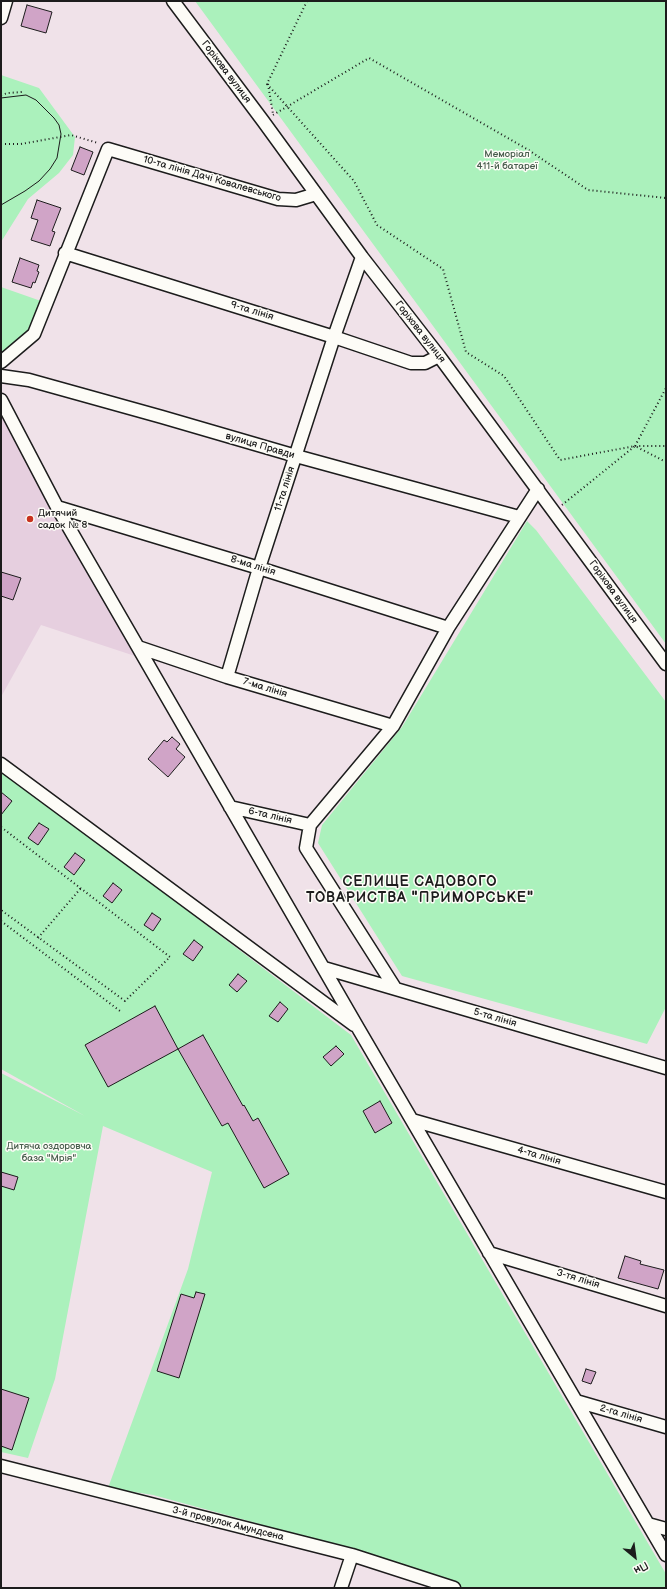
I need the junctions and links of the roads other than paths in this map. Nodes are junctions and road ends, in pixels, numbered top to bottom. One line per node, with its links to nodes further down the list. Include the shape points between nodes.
1 (6, 1): 3 (street)
2 (173, 1): 4 (street, Горіхова вулиця)
3 (1, 15)
4 (316, 194): 5 (street, 10-та лінія Дачі Ковалевського, via 296,200 278,199 108,149); 6 (street, Горіхова вулиця)
5 (65, 253): 7 (street, 9-та лінія); 9 (street, via 34,334)
6 (362, 257): 7 (street, 11-та лінія); 8 (street, Горіхова вулиця)
7 (334, 337): 8 (street, 9-та лінія, via 418,364); 12 (street, 11-та лінія)
8 (439, 356): 13 (street, Горіхова вулиця)
9 (1, 362)
10 (1, 376): 12 (street, вулиця Правди, via 29,380)
11 (1, 400): 14 (street)
12 (296, 456): 15 (street, вулиця Правди); 16 (street, 11-та лінія)
13 (538, 489): 15 (street); 19 (street, Горіхова вулиця)
14 (57, 507): 16 (street, 8-ма лінія); 18 (street)
15 (519, 517): 17 (street)
16 (259, 568): 17 (street, 8-ма лінія); 20 (street, 11-та лінія)
17 (448, 628): 21 (street)
18 (138, 647): 20 (street, 7-ма лінія); 23 (street)
19 (666, 664)
20 (227, 677): 21 (street, 7-ма лінія)
21 (393, 726): 24 (street)
22 (1, 764): 27 (street)
23 (230, 806): 24 (street, 6-та лінія); 25 (street)
24 (310, 825): 26 (street, via 306,848)
25 (324, 968): 26 (street, 5-та лінія); 27 (street)
26 (395, 988): 28 (street, 5-та лінія)
27 (358, 1028): 29 (street)
28 (666, 1068)
29 (412, 1120): 30 (street, 4-та лінія); 31 (street)
30 (666, 1192)
31 (490, 1253): 32 (street, 3-тя лінія); 33 (street)
32 (666, 1306)
33 (576, 1401): 34 (street, 2-га лінія); 36 (street)
34 (666, 1427)
35 (1, 1466): 38 (street, 3-й провулок Амундсена)
36 (648, 1524): 37 (street); 39 (street)
37 (666, 1529)
38 (352, 1555): 40 (street); 41 (street, 3-й провулок Амундсена)
39 (666, 1555)
40 (341, 1588)
41 (454, 1588)

